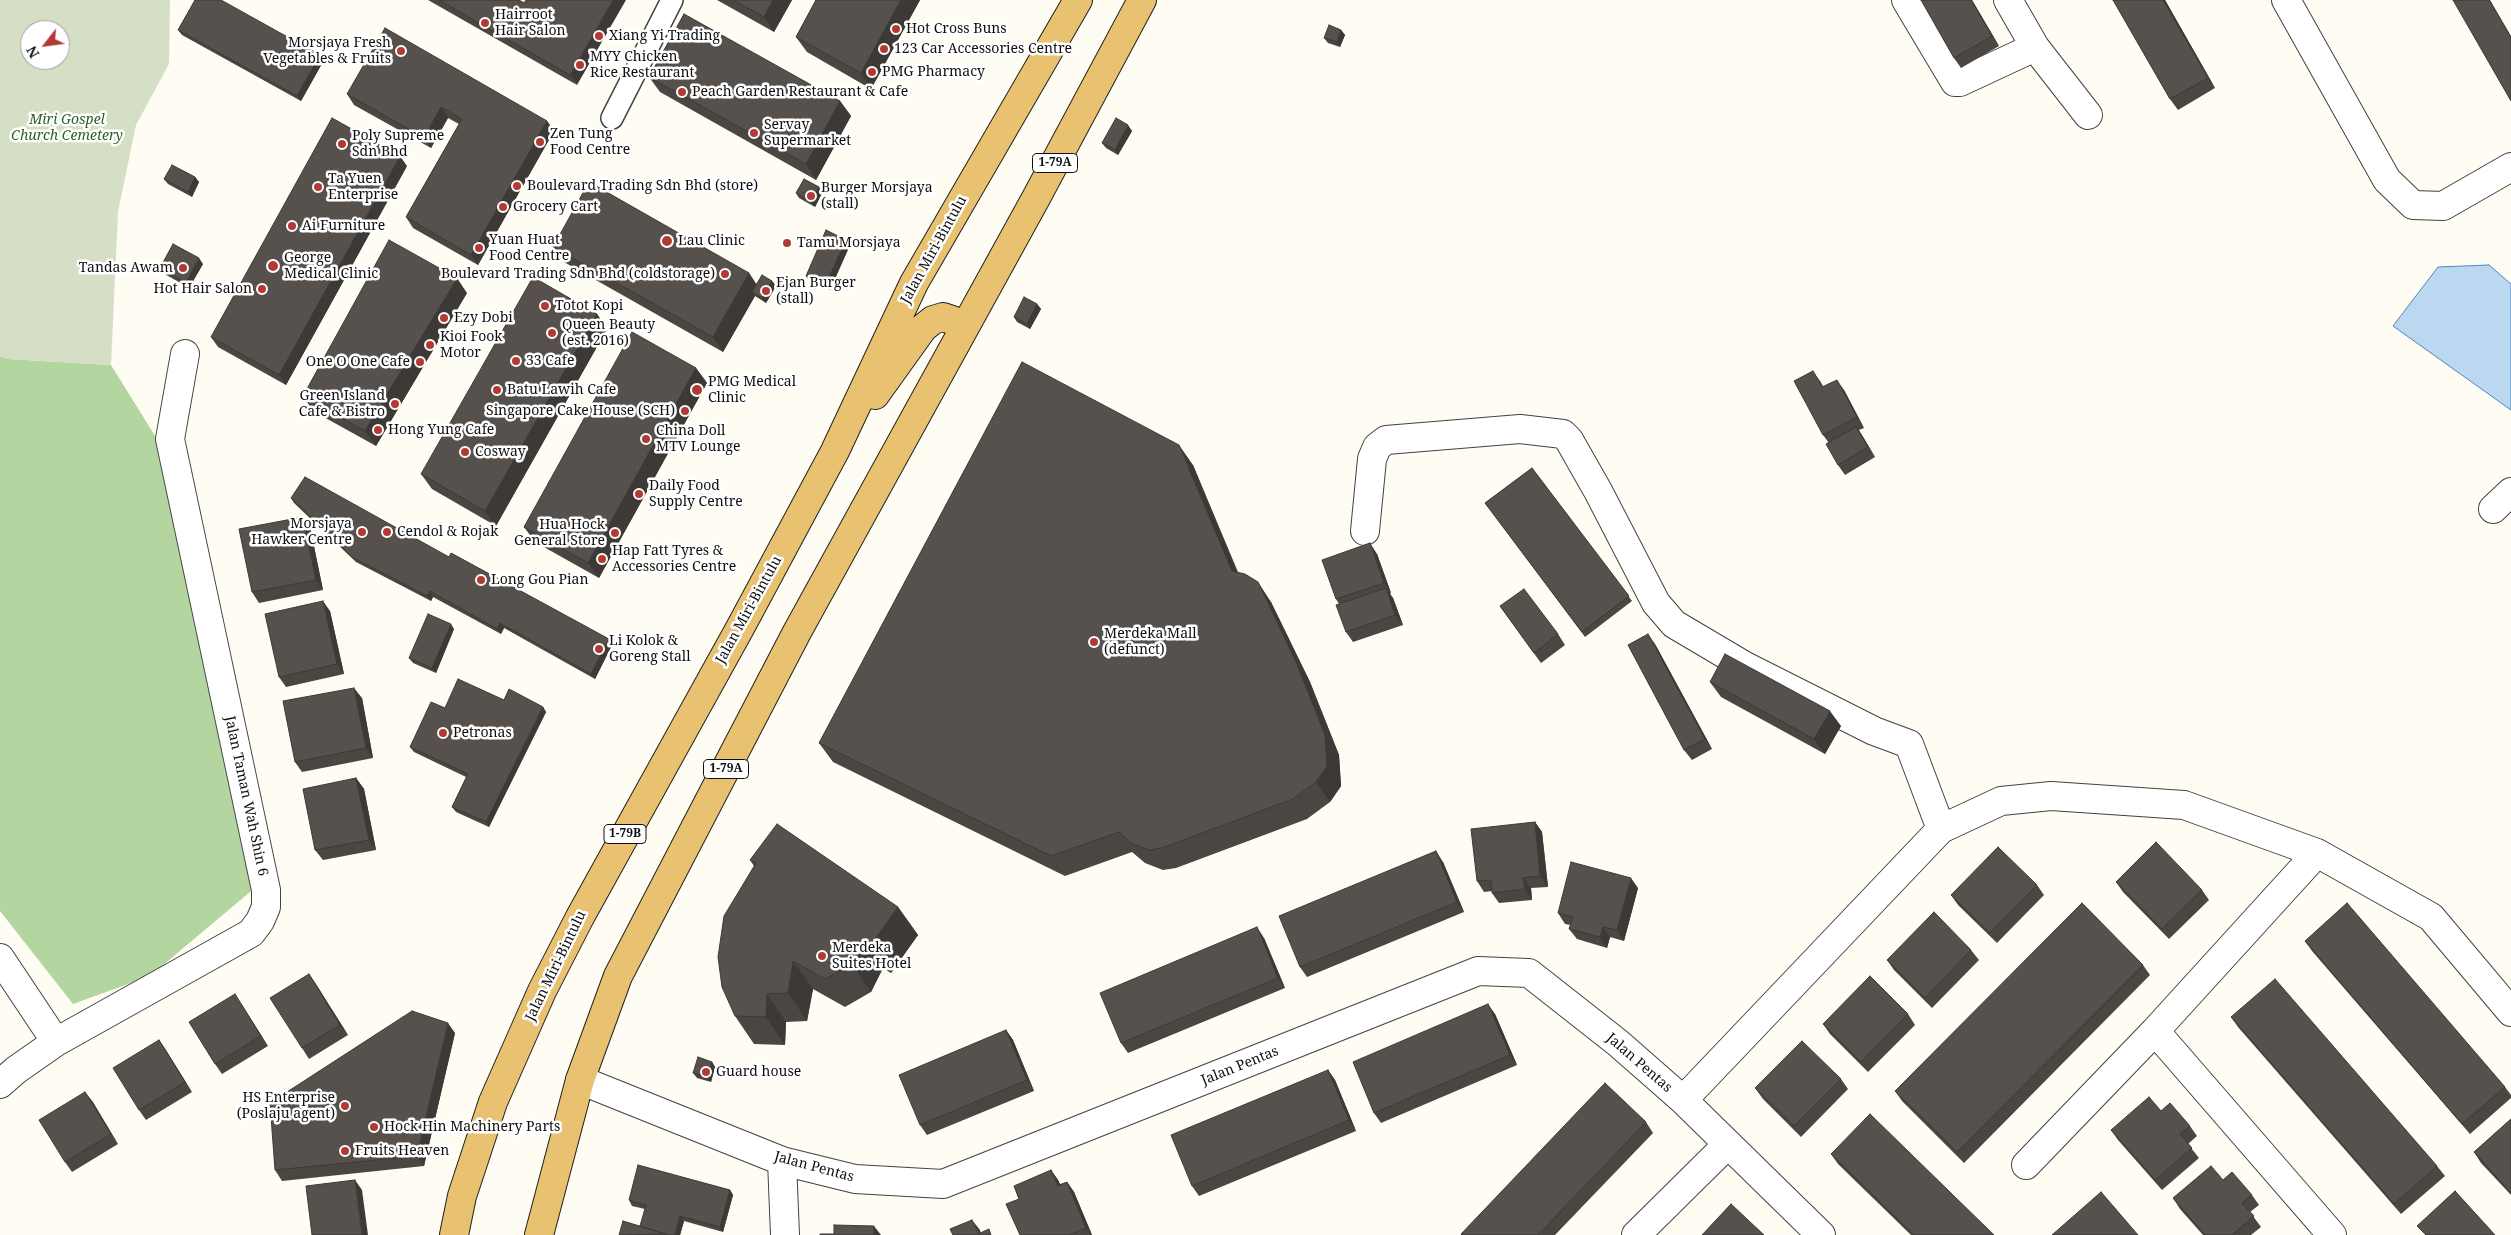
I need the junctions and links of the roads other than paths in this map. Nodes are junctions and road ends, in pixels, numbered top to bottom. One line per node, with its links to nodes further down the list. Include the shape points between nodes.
1 (672, 0): 9 (street)
2 (1078, 0): 13 (highway, Jalan Miri-Bintulu / 1-79B, via 914,283)
3 (1142, 0): 11 (highway, 1-79A)
4 (1906, 0): 7 (street, via 1955,82)
5 (2008, 0): 7 (street)
6 (2286, 0): 10 (street, via 2387,180 2413,205 2443,206)
7 (2035, 47): 8 (street)
8 (2088, 115)
9 (612, 118)
10 (2511, 167)
11 (966, 324): 13 (highway, via 943,317 922,328); 21 (highway, 1-79A, via 797,632 618,976)
12 (185, 354): 20 (street, Jalan Taman Wah Shin 6, via 170,438 266,890 266,907 251,933)
13 (835, 451): 27 (highway, Jalan Miri-Bintulu / 1-79B, via 542,991 493,1102 462,1196)
14 (1365, 531): 15 (street, via 1372,459 1377,447 1386,440 1520,429 1563,434 1598,491 1656,603 1674,624 1745,666 1874,731 1909,744)
15 (1941, 829): 16 (street, via 2001,801 2010,800 2051,796 2184,804); 23 (street)
16 (2317, 853): 18 (street, via 2431,917); 19 (street)
17 (2, 966): 20 (street)
18 (2511, 1012)
19 (2155, 1031): 26 (street); 32 (street)
20 (56, 1042): 22 (street, Jalan Taman Wah Shin 6)
21 (580, 1080): 25 (street, Jalan Pentas); 28 (highway, 1-79A)
22 (0, 1084)
23 (1683, 1100): 24 (street, Jalan Pentas); 25 (street, Jalan Pentas, via 1618,1043 1529,973 1478,971 943,1184 855,1179)
24 (1727, 1145): 30 (street); 31 (street, Jalan Pentas)
25 (782, 1161): 29 (street)
26 (2026, 1165)
27 (454, 1235)
28 (539, 1235)
29 (785, 1235)
30 (1636, 1235)
31 (1821, 1235)
32 (2332, 1235)

